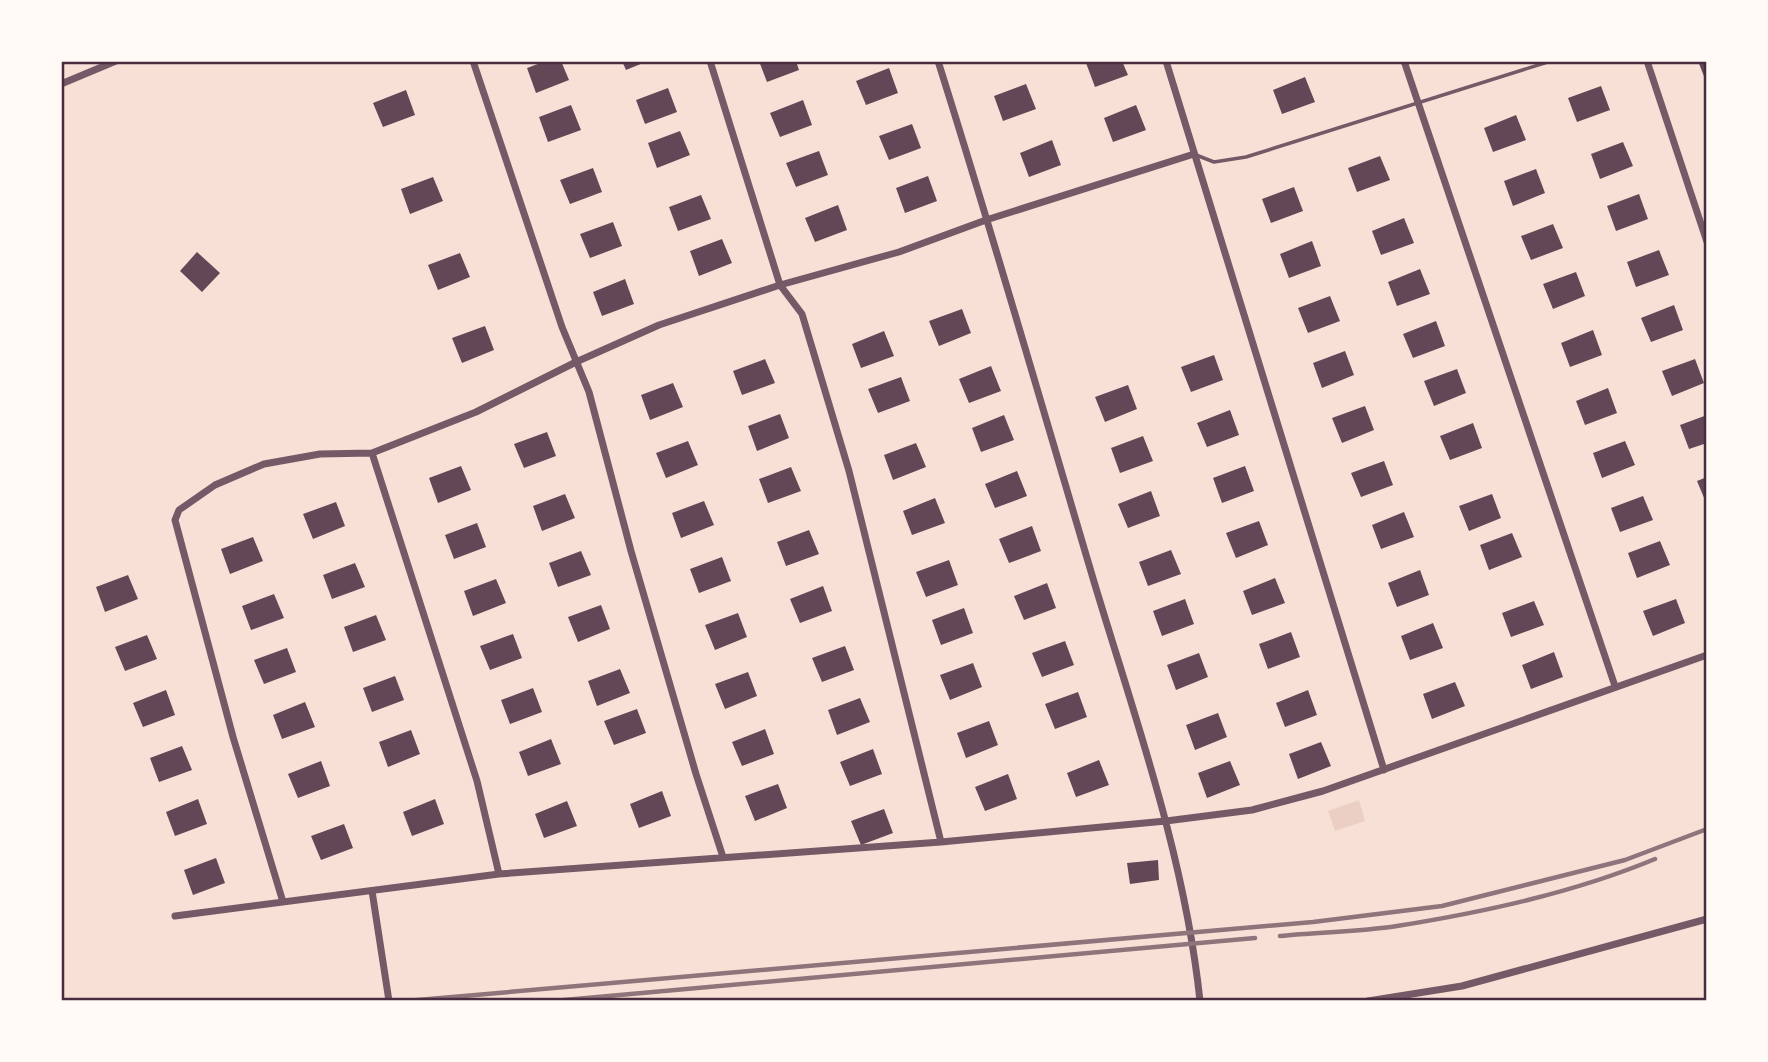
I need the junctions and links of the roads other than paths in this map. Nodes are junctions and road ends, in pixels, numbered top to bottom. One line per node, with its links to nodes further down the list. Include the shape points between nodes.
1 (116, 61): 9 (street)
2 (473, 61): 15 (street)
3 (710, 61): 14 (street)
4 (938, 61): 12 (street)
5 (1166, 61): 11 (street)
6 (1404, 61): 10 (street)
7 (1551, 61): 10 (lane)
8 (1647, 61): 13 (street)
9 (61, 84)
10 (1416, 103): 11 (lane, via 1246,157 1214,162); 18 (street)
11 (1194, 154): 12 (street); 19 (street)
12 (986, 220): 14 (street, via 899,252); 20 (street)
13 (1707, 242)
14 (780, 285): 15 (street, via 659,326); 21 (street, via 802,314 849,471)
15 (576, 362): 16 (street, via 475,412); 22 (street, via 589,392)
16 (372, 453): 23 (street, via 477,781); 25 (street, via 320,454 264,464 215,485 176,514 233,737)
17 (1707, 655): 18 (street)
18 (1615, 686): 19 (street)
19 (1384, 769): 20 (street, via 1252,810)
20 (1166, 821): 21 (street); 29 (street, via 1193,943)
21 (941, 842): 22 (street)
22 (723, 857): 23 (street)
23 (499, 874): 24 (street)
24 (372, 891): 25 (street); 28 (street)
25 (283, 902): 26 (street)
26 (175, 916)
27 (1707, 919): 30 (street, via 1462,986)
28 (389, 1001)
29 (1200, 1001)
30 (1368, 1001)

